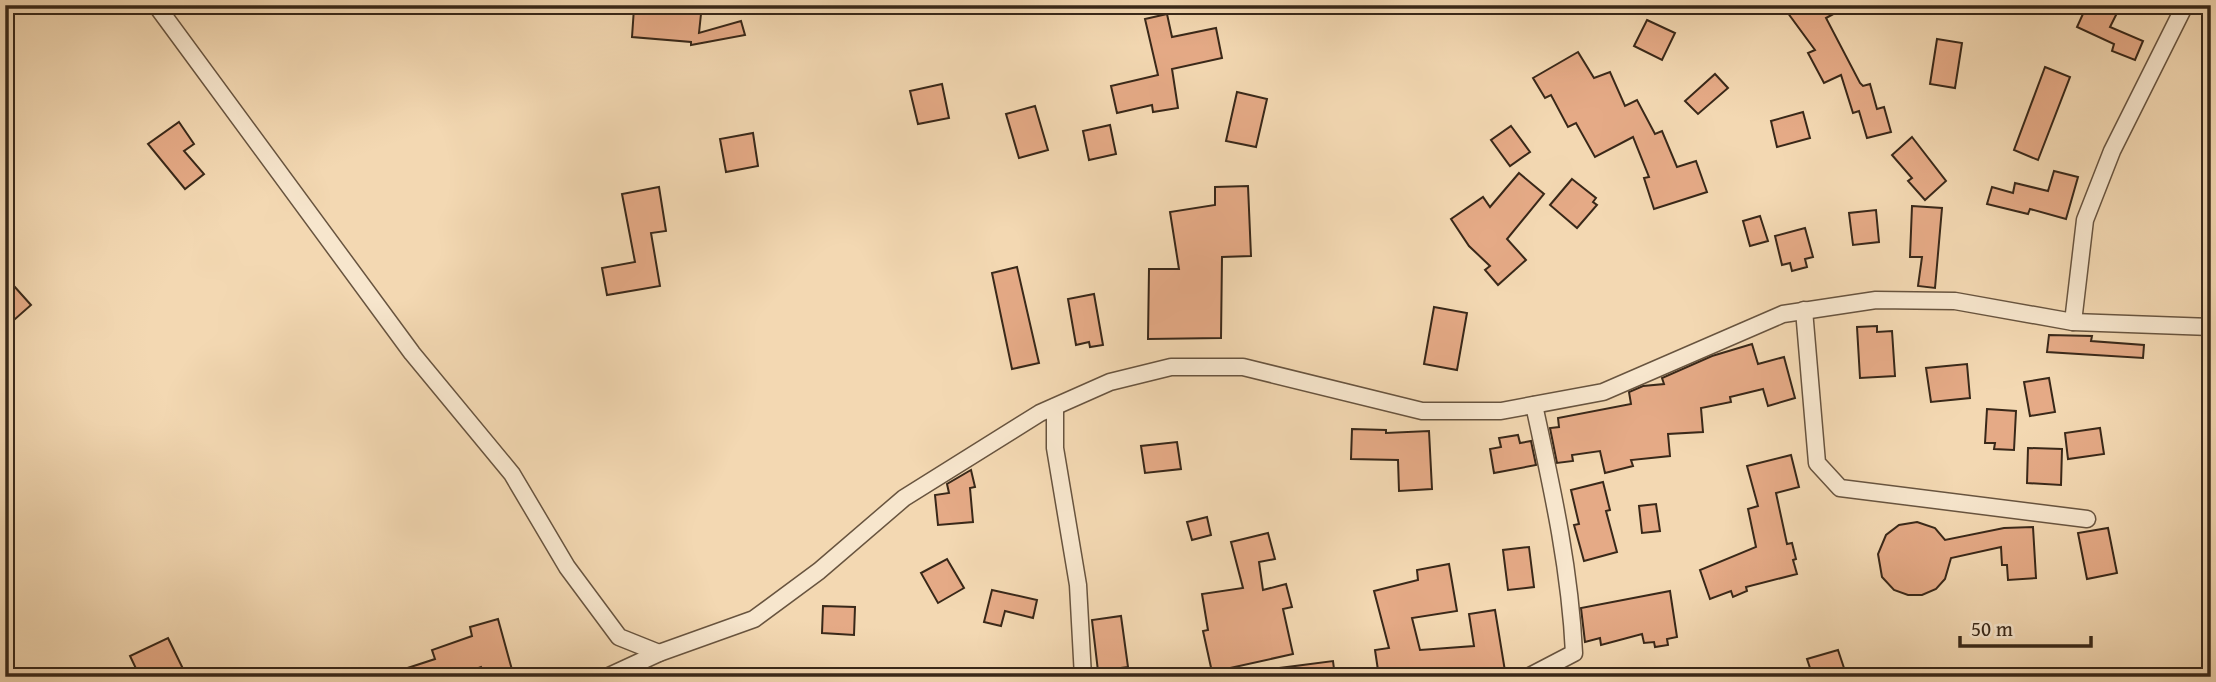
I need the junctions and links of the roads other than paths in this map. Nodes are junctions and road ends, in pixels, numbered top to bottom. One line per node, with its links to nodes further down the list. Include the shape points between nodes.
1 (156, 5): 9 (street, via 412,353 512,474 567,567 619,637)
2 (2185, 5): 4 (street, via 2112,151 2085,220)
3 (1804, 310): 4 (street, via 1876,300 1955,301); 6 (street, via 1783,314 1603,392); 8 (street, via 1817,463 1840,488)
4 (2073, 322): 5 (street)
5 (2211, 327)
6 (1534, 405): 7 (street, via 1502,411 1422,411 1243,367 1171,367 1110,382); 12 (street, via 1563,548 1574,653)
7 (1055, 407): 9 (street, via 904,498 754,619); 11 (street, via 1055,447 1078,585)
8 (2087, 519)
9 (659, 653): 10 (street)
10 (607, 677)
11 (1083, 677)
12 (1528, 677)

